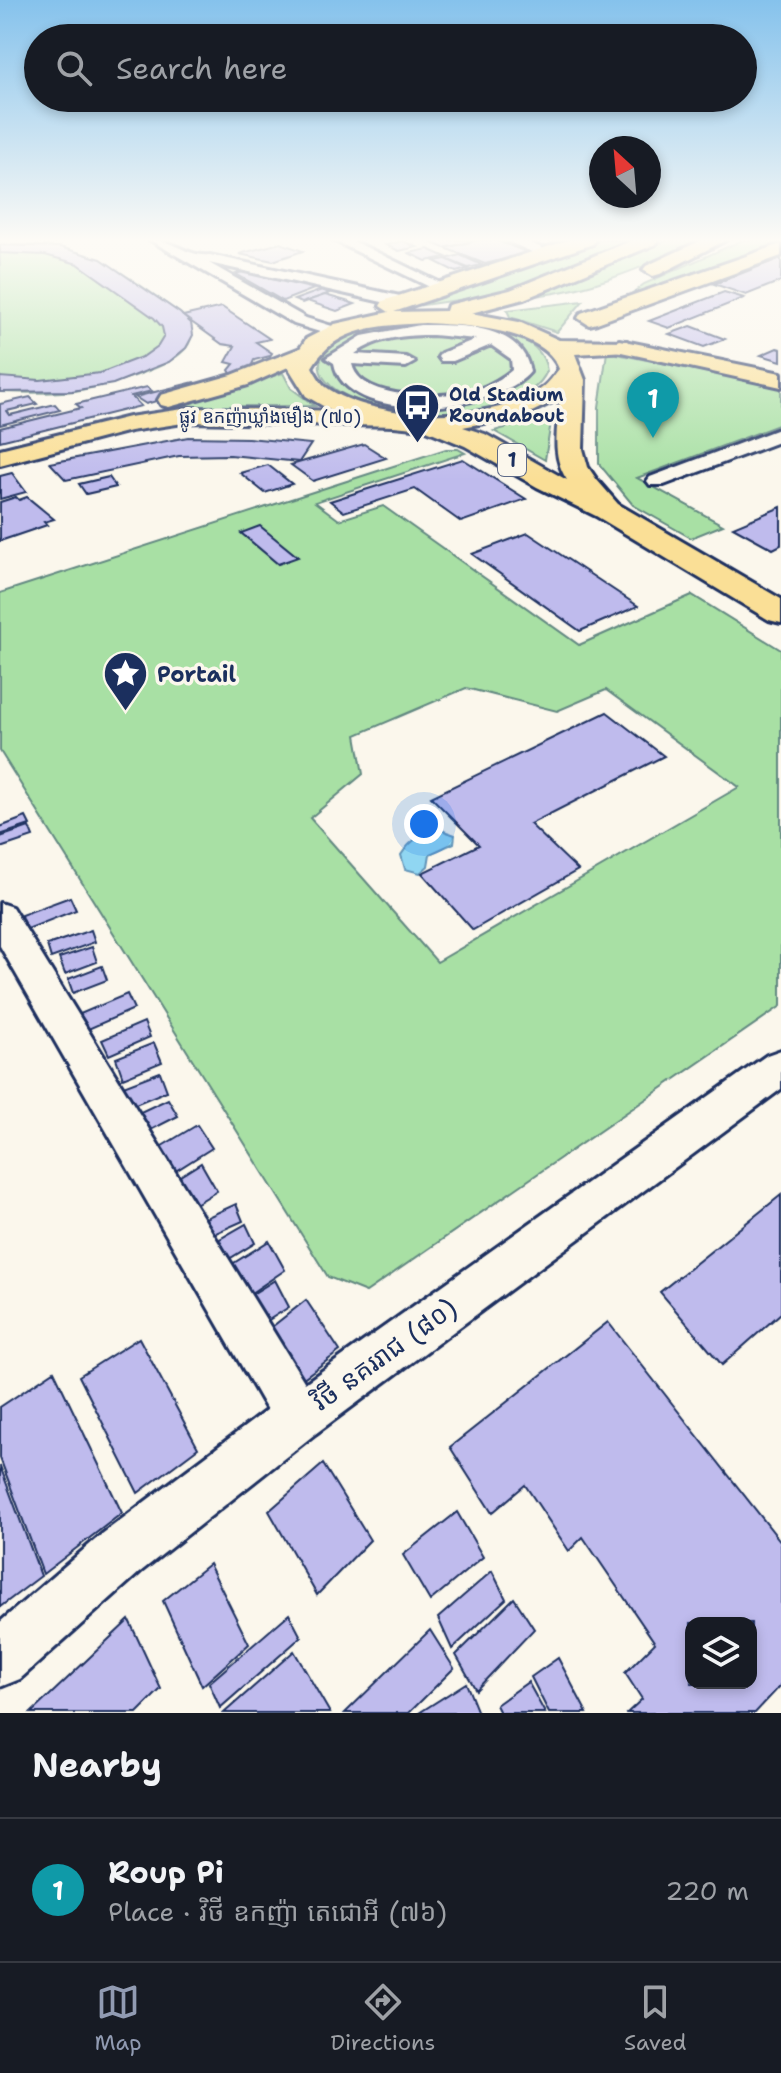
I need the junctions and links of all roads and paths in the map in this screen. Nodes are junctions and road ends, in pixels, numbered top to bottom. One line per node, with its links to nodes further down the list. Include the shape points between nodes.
1 (298, 320): 7 (street)
2 (370, 320): 7 (highway)
3 (474, 320): 6 (highway)
4 (587, 320): 9 (highway)
5 (589, 320): 10 (highway, via 594,334)
6 (517, 328): 8 (street); 9 (highway)
7 (340, 330): 11 (highway)
8 (491, 339): 12 (street); 13 (street, via 439,330 402,331 357,344); 18 (street, via 519,357 521,372)
9 (554, 346): 10 (highway); 15 (highway, 1)
10 (619, 346): 16 (main road)
11 (306, 353): 13 (street); 19 (highway, 1, via 300,367 304,380 322,397); 21 (main road, ផ្លូវ ឧកញ៉ាឃ្លាំងមឿង (៧០), via 199,392)
12 (447, 357)
13 (342, 358): 14 (street); 18 (street, via 340,366 350,382 377,394)
14 (406, 362)
15 (570, 372): 18 (highway, 1, via 542,401); 23 (highway, 1, via 571,459)
16 (781, 380)
17 (446, 383): 18 (street)
18 (469, 409): 19 (highway, 1)
19 (407, 420): 21 (main road, ផ្លូវ ឧកញ៉ាឃ្លាំងមឿង (៧០), via 190,415); 23 (highway, 1, via 475,440)
20 (781, 434): 22 (street)
21 (9, 447)
22 (657, 481)
23 (607, 510): 24 (highway, 1)
24 (781, 613)
25 (0, 916): 27 (street)
26 (781, 1067): 27 (street, វិថី នគររាជ (៨០))
27 (298, 1417): 28 (street, វិថី នគររាជ (៨០), via 121,1553)
28 (0, 1659)

